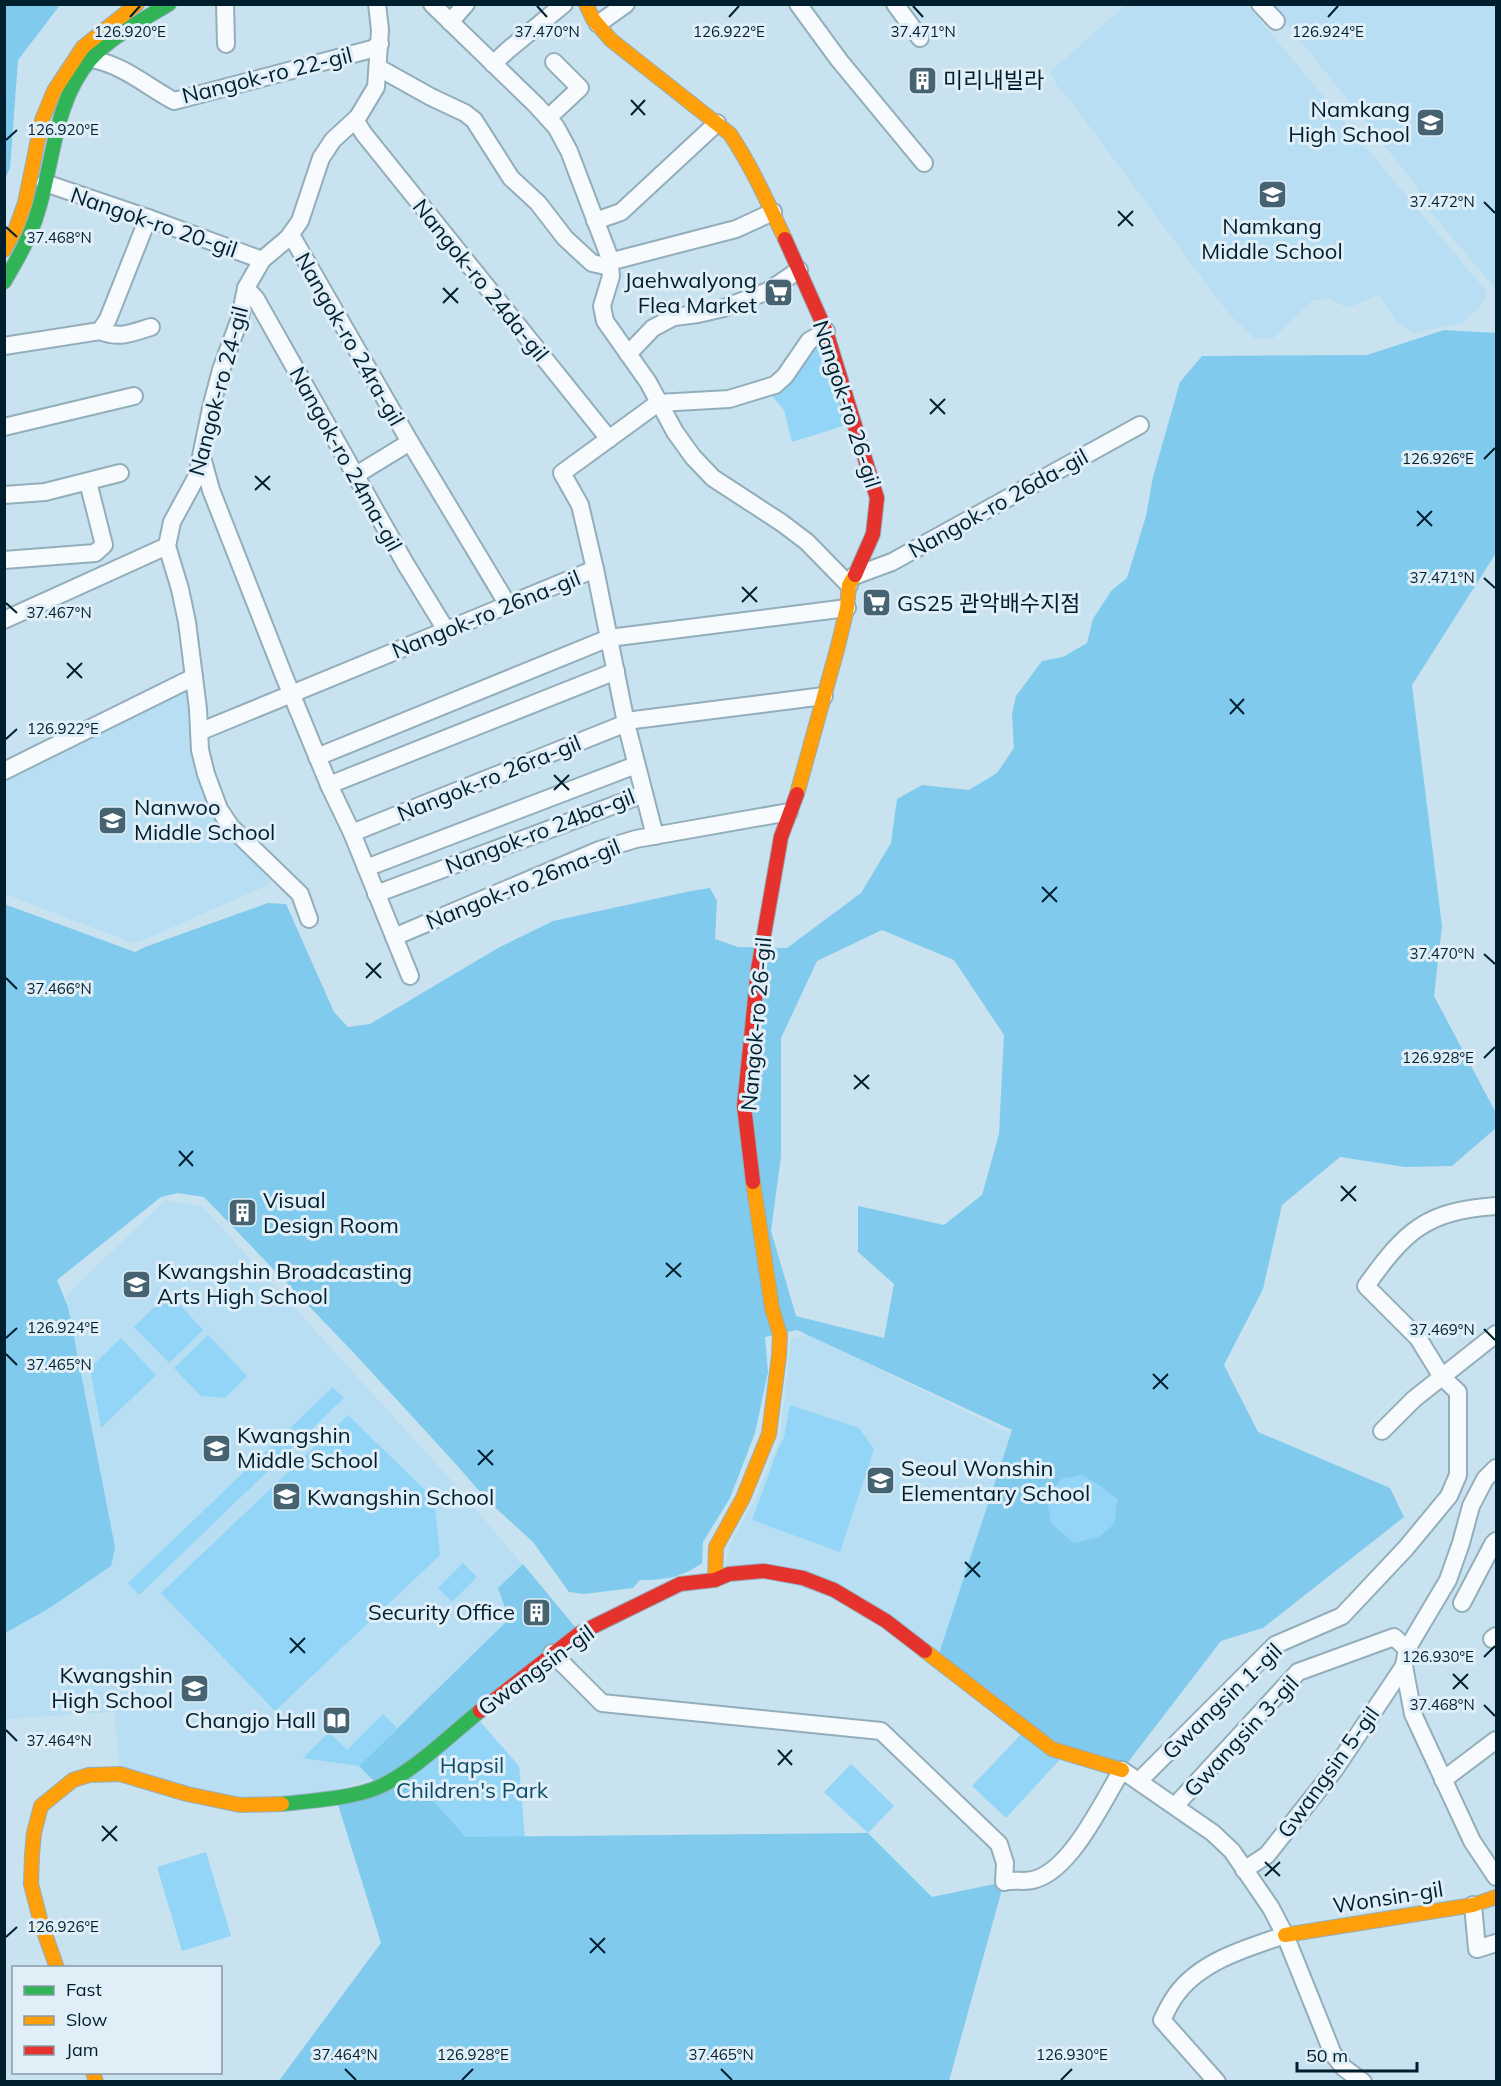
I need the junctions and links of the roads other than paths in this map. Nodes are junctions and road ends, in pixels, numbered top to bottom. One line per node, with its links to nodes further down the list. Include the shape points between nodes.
1 (137, 4): 32 (street, via 83,47 54,91 42,120 26,203)
2 (169, 4): 19 (street, via 135,24)
3 (225, 4): 17 (street)
4 (376, 4): 18 (street, Nangok-ro 24-gil)
5 (432, 4): 14 (street)
6 (466, 4): 14 (street)
7 (564, 4): 21 (street)
8 (586, 4): 15 (street, Nangok-ro 26-gil)
9 (626, 4): 15 (street)
10 (798, 4): 26 (street)
11 (895, 4): 16 (street)
12 (1260, 4): 13 (street)
13 (1276, 21)
14 (450, 22): 21 (street)
15 (598, 24): 25 (street, Nangok-ro 26-gil, via 611,40)
16 (920, 38)
17 (226, 44)
18 (380, 44): 19 (street, Nangok-ro 22-gil, via 174,101 125,69); 22 (street, Nangok-ro 24-gil)
19 (91, 59): 27 (street, via 64,105)
20 (554, 62): 23 (street, via 580,88)
21 (493, 64): 23 (street)
22 (379, 68): 24 (street, Nangok-ro 24-gil, via 376,87); 34 (street, via 474,120 511,178 538,203 565,238 592,263)
23 (548, 118): 30 (street, via 569,151)
24 (355, 120): 31 (street, Nangok-ro 24-gil, via 321,158 300,220); 47 (street, Nangok-ro 24da-gil)
25 (717, 123): 28 (street, Nangok-ro 26-gil, via 742,152); 30 (street, via 621,212)
26 (924, 163)
27 (45, 183): 29 (street, Nangok-ro 20-gil); 36 (street, via 27,239)
28 (772, 212): 34 (street, via 736,229); 35 (street, Nangok-ro 26-gil)
29 (148, 218): 33 (street, Nangok-ro 20-gil); 39 (street)
30 (595, 221): 34 (street)
31 (288, 238): 33 (street, Nangok-ro 24-gil); 48 (street, Nangok-ro 24ra-gil, via 294,240)
32 (4, 250)
33 (262, 260): 37 (street, Nangok-ro 24-gil)
34 (610, 264): 42 (street, via 611,276 602,306 605,321)
35 (799, 270): 40 (street, Nangok-ro 26-gil); 42 (street, via 768,291 724,308 674,317 652,328)
36 (4, 282)
37 (246, 288): 49 (street, Nangok-ro 24-gil, via 210,408); 51 (street, Nangok-ro 24ma-gil, via 256,298)
38 (150, 327): 39 (street, via 113,336)
39 (100, 331): 41 (street)
40 (826, 331): 44 (street, via 809,341 775,386 729,399); 59 (street, Nangok-ro 26-gil, via 877,498 873,534)
41 (4, 346)
42 (628, 354): 44 (street)
43 (134, 396): 46 (street)
44 (658, 403): 47 (street, Nangok-ro 26na-gil); 59 (street, via 693,457 713,478 807,542)
45 (1140, 425): 59 (street, Nangok-ro 26da-gil, via 892,562)
46 (4, 427)
47 (609, 439): 57 (street, Nangok-ro 26na-gil, via 562,473 580,505)
48 (410, 442): 51 (street, Nangok-ro 24ra-gil); 60 (street, Nangok-ro 24ra-gil)
49 (202, 456): 54 (street, Nangok-ro 24-gil, via 197,476 172,522); 67 (street, via 211,490)
50 (120, 473): 52 (street)
51 (356, 475): 63 (street, Nangok-ro 24ma-gil)
52 (88, 482): 53 (street, via 45,492); 55 (street, via 104,545)
53 (4, 495)
54 (167, 546): 58 (street); 66 (street, via 187,622)
55 (95, 553): 56 (street); 58 (street)
56 (4, 560)
57 (595, 569): 60 (street, Nangok-ro 26na-gil); 64 (street)
58 (101, 577): 62 (street)
59 (851, 580): 61 (street, Nangok-ro 26-gil)
60 (508, 605): 63 (street, Nangok-ro 26na-gil)
61 (847, 608): 64 (street); 68 (street, Nangok-ro 26-gil)
62 (4, 620)
63 (446, 630): 67 (street, Nangok-ro 26na-gil)
64 (609, 639): 65 (street); 71 (street)
65 (616, 671): 69 (street); 74 (street)
66 (194, 677): 70 (street); 73 (street)
67 (291, 694): 70 (street); 71 (street)
68 (824, 696): 69 (street, Nangok-ro 26ra-gil); 76 (street, Nangok-ro 26-gil, via 803,777)
69 (626, 723): 72 (street); 77 (street, Nangok-ro 26ra-gil)
70 (199, 732): 81 (street, via 206,774 219,809 231,827 300,894)
71 (317, 757): 74 (street)
72 (636, 765): 75 (street, Nangok-ro 24ba-gil); 79 (street, Nangok-ro 24ba-gil)
73 (4, 771)
74 (329, 785): 77 (street)
75 (644, 794): 78 (street); 80 (street, Nangok-ro 24ba-gil)
76 (789, 812): 78 (street, Nangok-ro 26ma-gil); 90 (street, Nangok-ro 26-gil, via 766,915 744,1106 758,1223 780,1335 779,1356 769,1434 743,1498 716,1547)
77 (352, 833): 79 (street)
78 (654, 836): 82 (street, Nangok-ro 26ma-gil, via 599,850)
79 (366, 868): 80 (street)
80 (376, 894): 82 (street)
81 (309, 919)
82 (394, 937): 83 (street)
83 (410, 976)
84 (1497, 1206): 86 (street, Gwangsin 1-gil, via 1465,1208 1419,1227 1401,1241 1365,1286 1418,1338)
85 (1497, 1334): 86 (street)
86 (1442, 1377): 87 (street); 98 (street, Gwangsin 1-gil, via 1458,1392 1458,1475 1449,1496 1342,1616 1275,1645)
87 (1382, 1431)
88 (1497, 1468): 92 (street, via 1485,1479 1471,1506 1448,1580)
89 (1497, 1541): 91 (street)
90 (715, 1580): 93 (street, Gwangsin-gil, via 680,1584 580,1633); 96 (street, Gwangsin-gil, via 729,1574 764,1571 803,1578 834,1590 886,1621 1052,1749)
91 (1462, 1603)
92 (1407, 1649): 94 (street); 99 (street, Gwangsin 3-gil, via 1394,1637 1298,1672)
93 (552, 1653): 96 (street, via 602,1703 881,1731 999,1844 1005,1863 1004,1882 1035,1880 1067,1858); 106 (street, Gwangsin-gil, via 407,1770 380,1787 336,1798 268,1806 240,1805 187,1794 120,1774 73,1780 41,1806 32,1855 32,1884)
94 (1404, 1666): 97 (street, via 1413,1714); 100 (street, Gwangsin 5-gil, via 1335,1769 1268,1855)
95 (1497, 1740): 97 (street)
96 (1122, 1770): 98 (street, Gwangsin-gil)
97 (1443, 1780): 101 (street, via 1472,1840)
98 (1139, 1781): 99 (street, Gwangsin-gil)
99 (1175, 1806): 100 (street, Gwangsin-gil, via 1223,1841)
100 (1245, 1870): 104 (street, Gwangsin-gil)
101 (1497, 1876)
102 (1497, 1897): 103 (street, Wonsin-gil)
103 (1473, 1905): 104 (street, Wonsin-gil); 105 (street, via 1477,1949)
104 (1285, 1935): 107 (street, via 1227,1955 1200,1972 1176,1994 1162,2020); 108 (street, Gwangsin-gil, via 1333,2055)
105 (1497, 1943)
106 (56, 1966)
107 (1217, 2082)
108 (1363, 2082)

